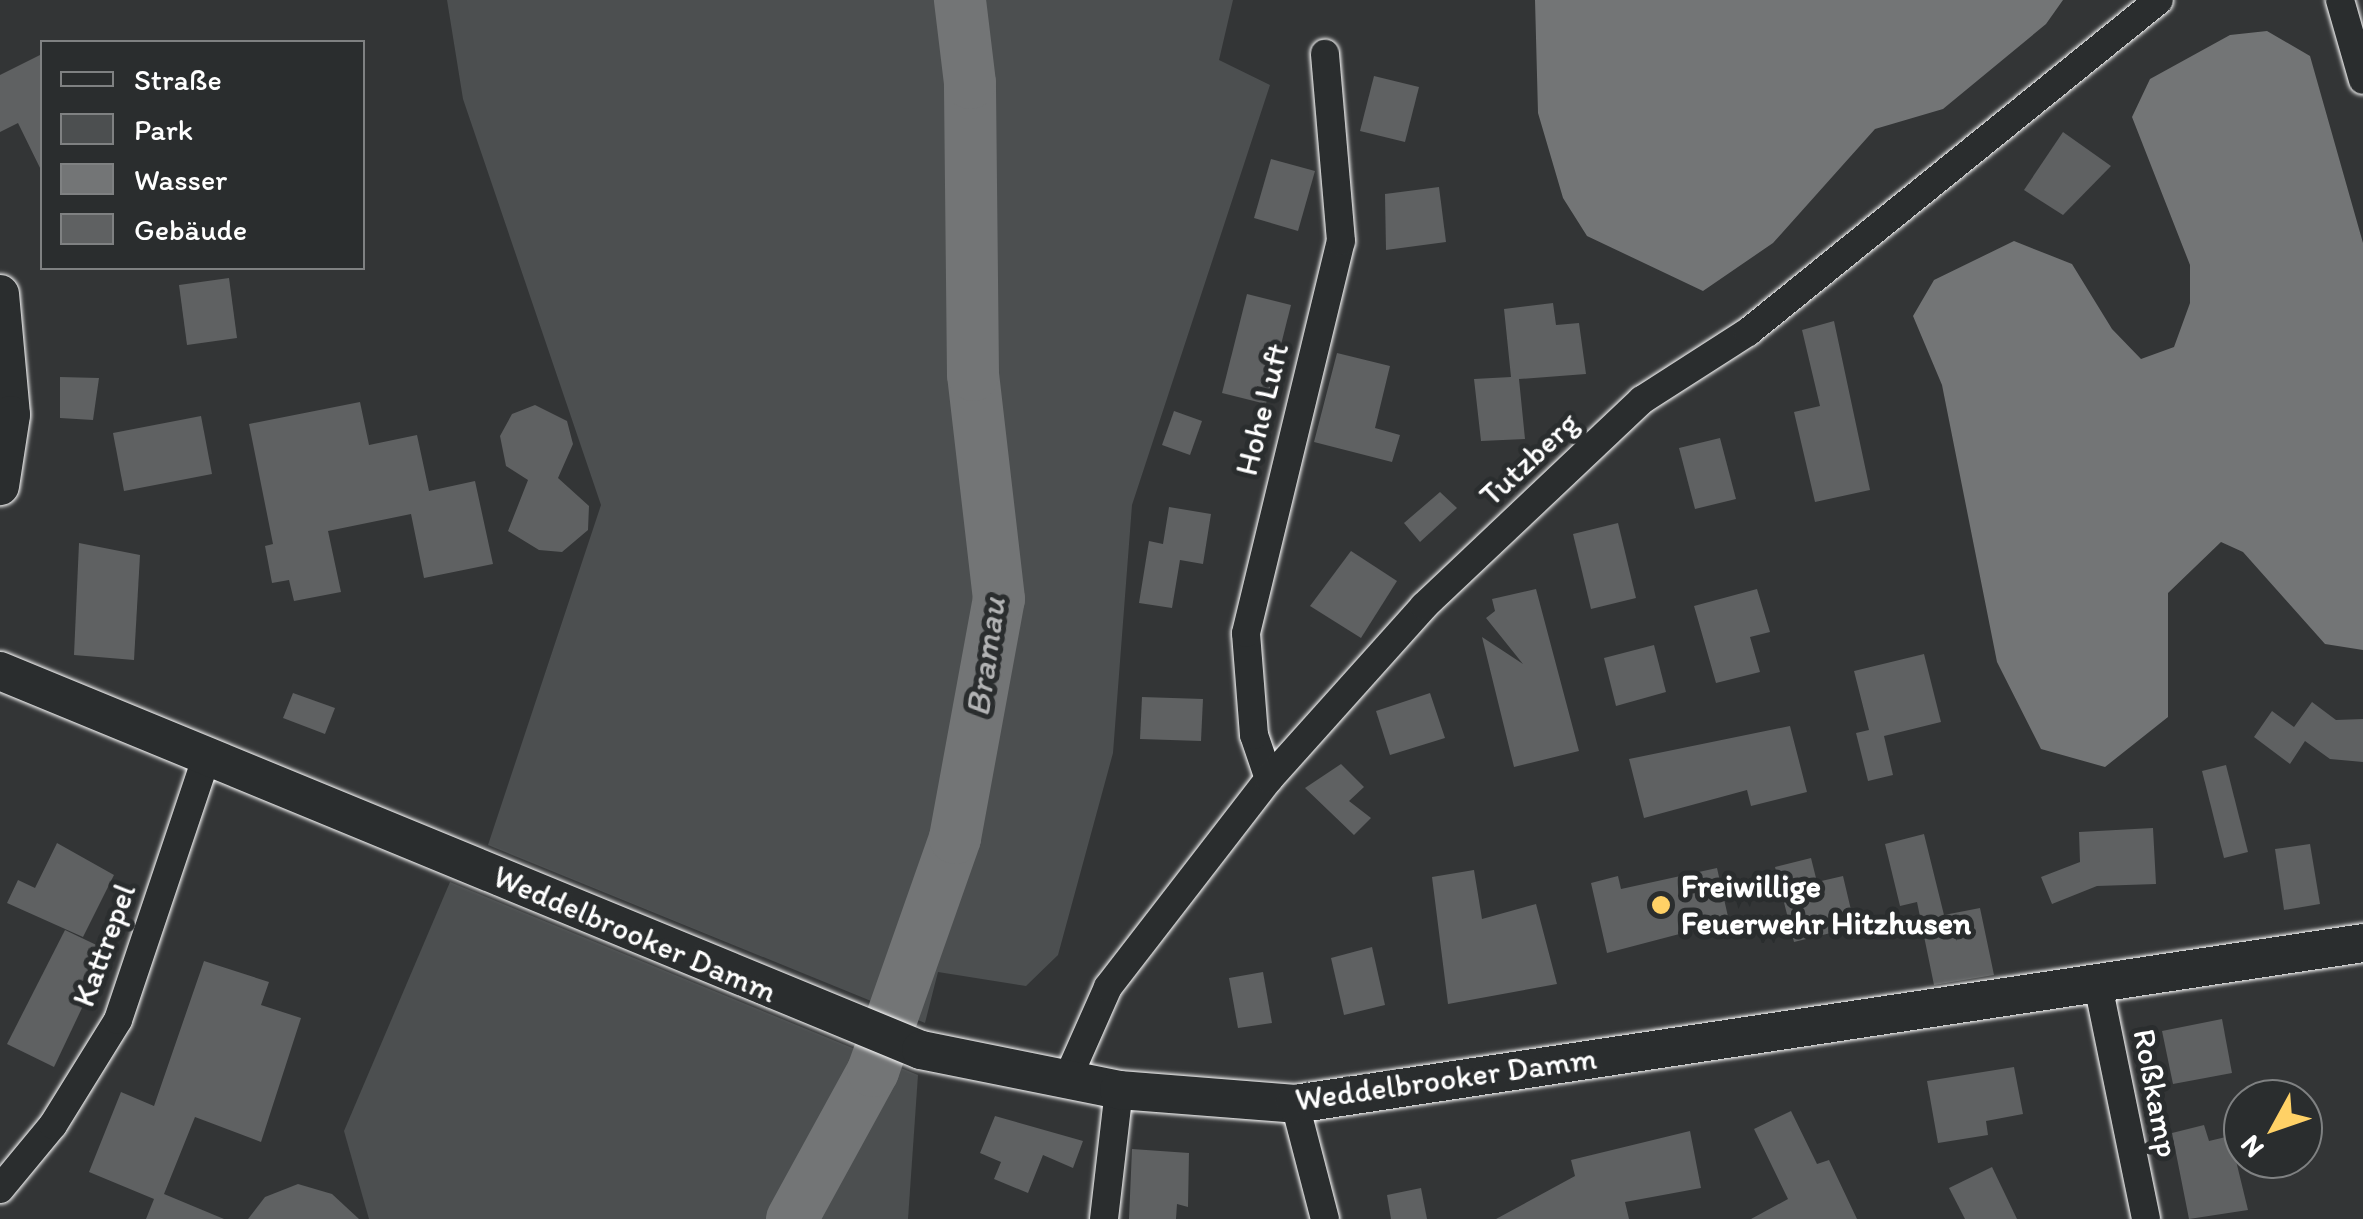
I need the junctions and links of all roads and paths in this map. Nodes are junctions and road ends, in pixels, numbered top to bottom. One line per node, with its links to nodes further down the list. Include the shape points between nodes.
1 (2159, 0): 9 (street, Tutzberg, via 1748,332 1642,400 1424,606)
2 (2340, 0): 4 (street)
3 (1325, 54): 9 (street, Hohe Luft, via 1341,241 1246,633 1254,735)
4 (2363, 80)
5 (0, 294): 6 (street, via 11,415)
6 (0, 486)
7 (0, 671): 8 (street, Weddelbrooker Damm)
8 (207, 756): 12 (street, Weddelbrooker Damm, via 844,1021 921,1050); 15 (street, Kattrepel, via 118,1020 53,1125)
9 (1269, 779): 12 (street, Tutzberg, via 1108,988)
10 (2363, 943): 11 (street, Weddelbrooker Damm)
11 (2097, 980): 14 (street, Weddelbrooker Damm); 18 (street, Roßkamp)
12 (1066, 1082): 13 (street, Weddelbrooker Damm)
13 (1119, 1090): 14 (street, Weddelbrooker Damm); 16 (street)
14 (1295, 1104): 17 (street)
15 (0, 1190)
16 (1104, 1219)
17 (1325, 1219)
18 (2146, 1219)

